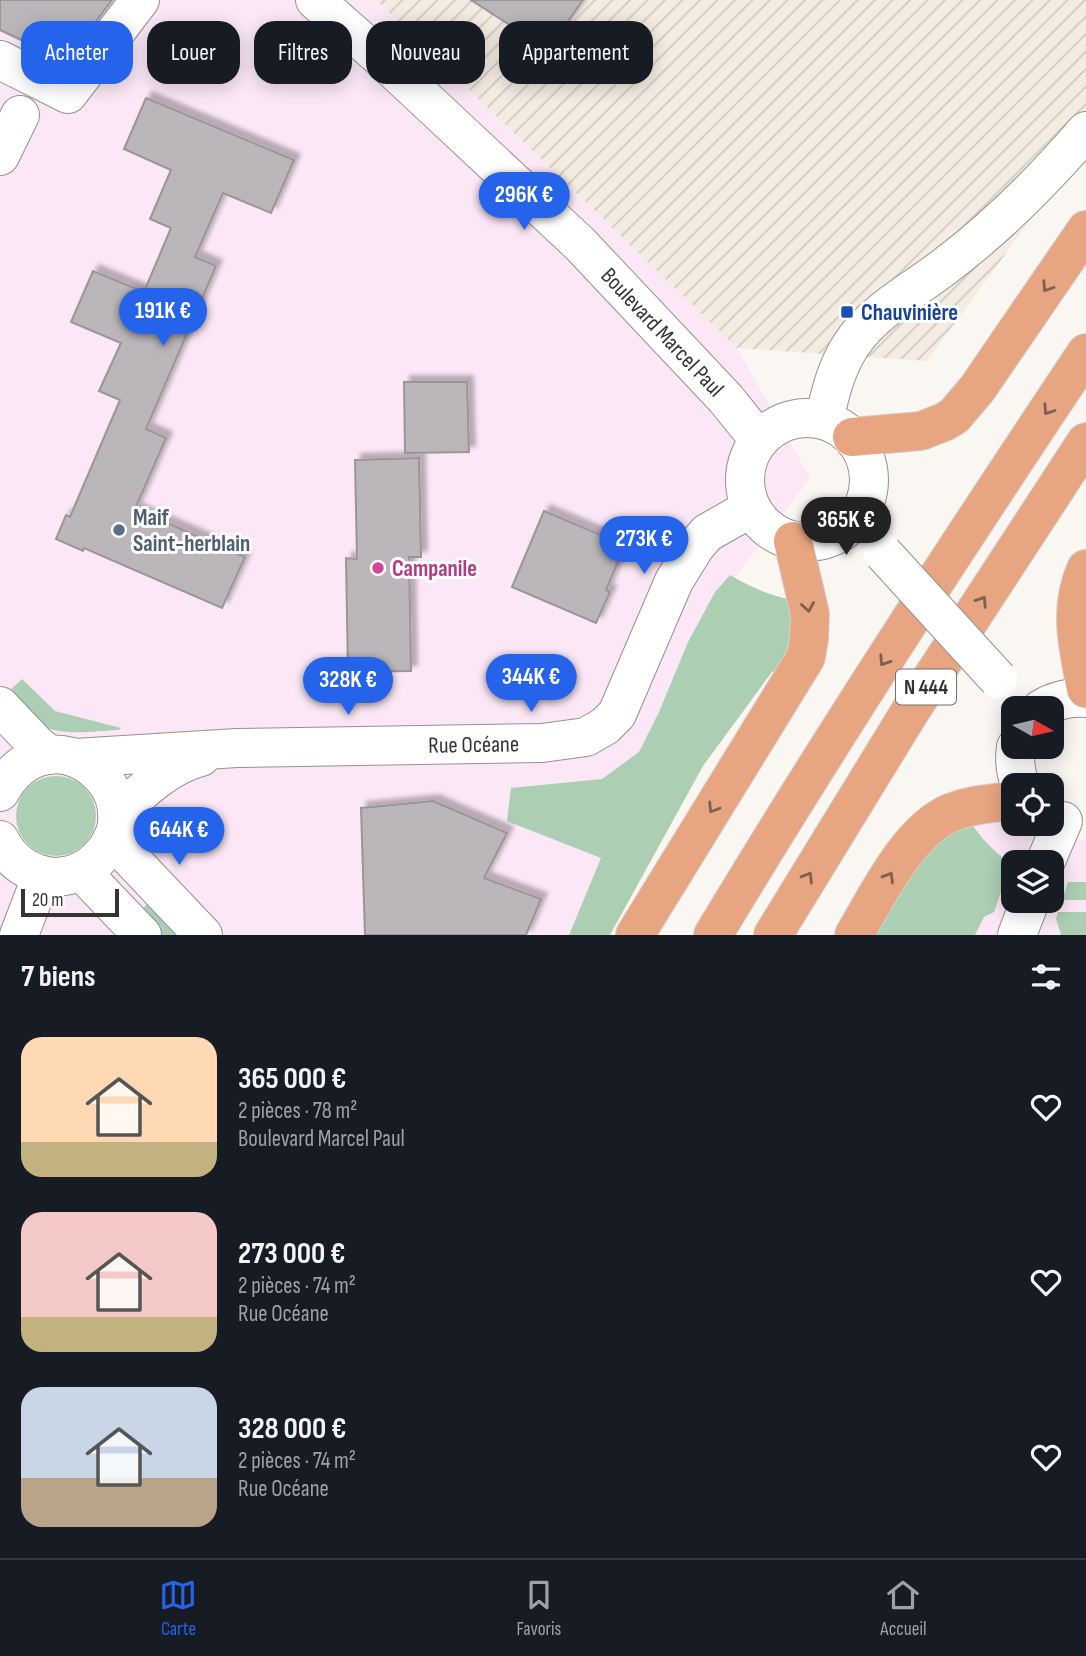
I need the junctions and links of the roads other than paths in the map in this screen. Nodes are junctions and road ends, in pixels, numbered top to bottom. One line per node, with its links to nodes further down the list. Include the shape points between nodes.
1 (140, 0): 3 (street, via 68,94)
2 (316, 0): 10 (street, Boulevard Marcel Paul, via 580,244)
3 (0, 60)
4 (20, 115): 6 (street)
5 (1086, 131): 9 (street, via 989,231 885,310 851,345 835,376)
6 (0, 156)
7 (1086, 230): 9 (highway, one-way to 9, via 954,416 921,432)
8 (1086, 353): 36 (highway, N 444, one-way to 36, via 844,723)
9 (838, 428): 10 (street, via 812,418 789,420); 13 (street, via 865,459 866,498)
10 (759, 440): 12 (street, via 745,472)
11 (1086, 442): 37 (highway, N 444, one-way to 11, via 904,721)
12 (751, 508): 14 (street, via 769,529); 21 (street, Rue Océane, via 707,533 695,547 674,581 618,714 586,737 542,743)
13 (853, 521): 14 (street, via 826,539); 17 (street, bridge)
14 (793, 541): 35 (highway, one-way to 35, via 810,614 806,657)
15 (1086, 569): 16 (highway, via 1075,624)
16 (1086, 689)
17 (1014, 696)
18 (1086, 698): 19 (street)
19 (1064, 699)
20 (0, 706): 22 (street, via 36,744)
21 (237, 748): 22 (street, Rue Océane); 26 (street, Rue Océane, via 170,770 144,789)
22 (62, 756): 23 (street, via 31,760 10,776); 26 (street, via 91,766 105,779 113,796)
23 (0, 792)
24 (1001, 802): 38 (highway, one-way to 24, via 903,854 930,826 948,814)
25 (1067, 820): 28 (street)
26 (114, 827): 29 (street, Rue Océane, via 103,855); 34 (street)
27 (1, 850): 30 (street)
28 (1052, 850)
29 (82, 871): 30 (street, via 62,877); 33 (street)
30 (42, 875): 32 (street)
31 (1025, 913): 39 (street)
32 (19, 935)
33 (142, 935)
34 (203, 935)
35 (635, 935)
36 (713, 935)
37 (773, 935)
38 (854, 935)
39 (1017, 935)

